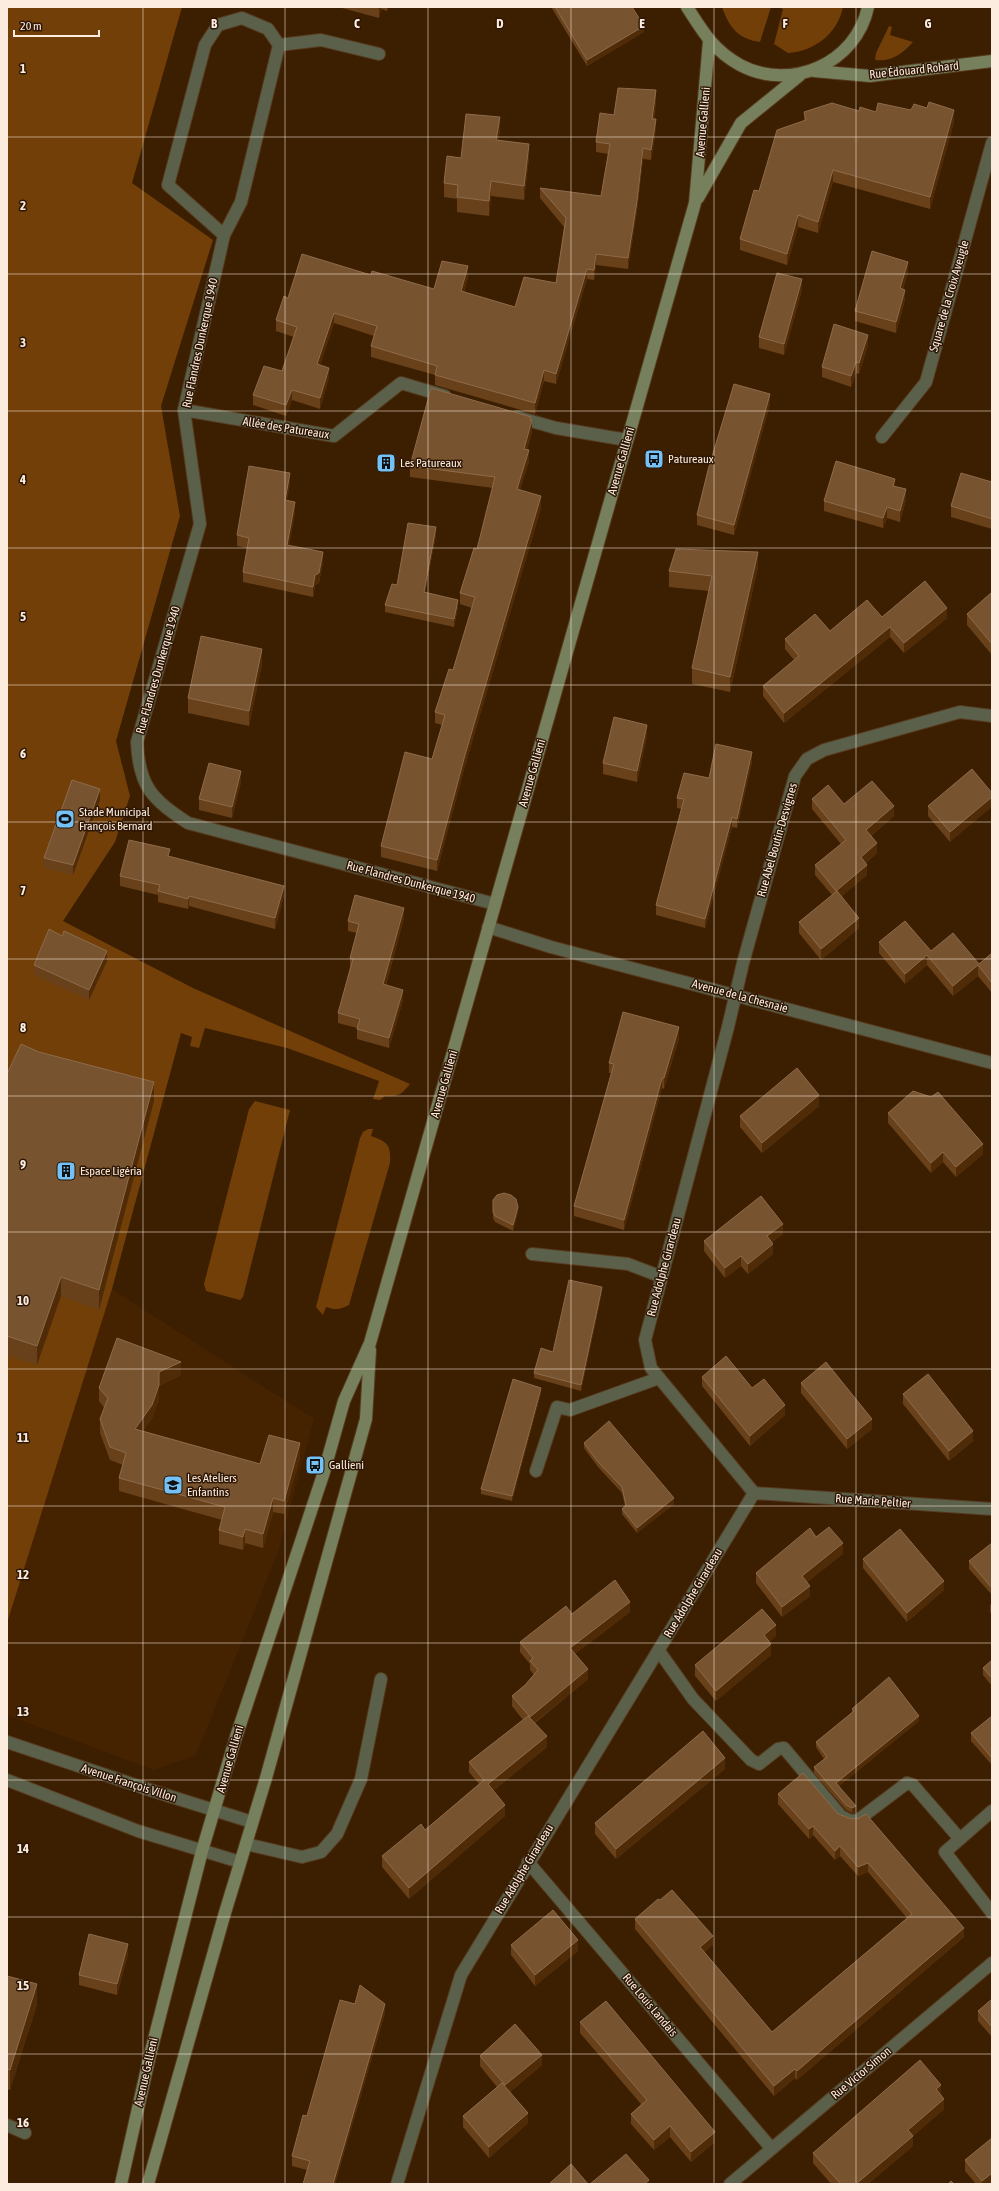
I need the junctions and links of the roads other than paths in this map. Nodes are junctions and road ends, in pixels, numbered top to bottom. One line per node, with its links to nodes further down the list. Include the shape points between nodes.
1 (688, 7): 4 (main road)
2 (697, 7): 4 (main road, Avenue Gallieni)
3 (868, 7): 8 (main road, via 851,43 834,59)
4 (706, 37): 8 (main road, via 740,64 759,73 780,76); 10 (main road, Avenue Gallieni)
5 (279, 45): 6 (street, via 321,40); 11 (street, Rue Flandres Dunkerque 1940, via 241,202); 11 (street, via 268,29 242,18 218,25 205,45 168,185)
6 (379, 54)
7 (992, 61): 8 (main road, Rue Édouard Rohard, via 870,76)
8 (807, 72): 10 (main road, Avenue Gallieni, via 741,123)
9 (992, 143): 15 (street, Square de la Croix Aveugle, via 926,382)
10 (695, 203): 16 (main road, Avenue Gallieni)
11 (224, 236): 13 (street, Rue Flandres Dunkerque 1940)
12 (460, 400): 13 (street, Allée des Patureaux, via 401,383 334,436)
13 (184, 410): 18 (street, Rue Flandres Dunkerque 1940, via 200,524 137,742 137,759 142,779 149,791 161,806 188,823)
14 (504, 413): 16 (street, via 556,428)
15 (882, 436)
16 (627, 440): 18 (main road, Avenue Gallieni)
17 (992, 716): 20 (street, Rue Abel Boutin-Desvignes, via 960,712 824,750 807,759 795,776 743,963)
18 (495, 904): 19 (main road, Avenue Gallieni)
19 (488, 927): 20 (street, Avenue de la Chesnaie); 24 (main road, Avenue Gallieni)
20 (737, 994): 21 (street, Avenue de la Chesnaie); 23 (street, Rue Adolphe Girardeau)
21 (992, 1063)
22 (532, 1254): 23 (street, via 628,1264)
23 (662, 1277): 25 (street, Rue Adolphe Girardeau, via 644,1340 650,1368)
24 (370, 1343): 33 (main road, Avenue Gallieni, via 344,1401 324,1472 236,1737); 35 (main road, Avenue Gallieni, via 366,1418)
25 (659, 1378): 26 (street, via 570,1410 557,1407); 27 (street, Rue Adolphe Girardeau)
26 (536, 1471)
27 (754, 1493): 28 (street, Rue Marie Peltier); 29 (street, Rue Adolphe Girardeau)
28 (992, 1509)
29 (658, 1651): 36 (street, via 693,1700 751,1760 759,1764 778,1749 784,1748 842,1816 850,1821 858,1820 907,1783 913,1785); 40 (street, Rue Adolphe Girardeau)
30 (380, 1679): 37 (street, via 361,1779 337,1834 321,1852 302,1857)
31 (7, 1742): 33 (street, Avenue François Villon)
32 (7, 1780): 38 (street, via 138,1831)
33 (215, 1811): 35 (street, Avenue François Villon); 38 (main road, Avenue Gallieni)
34 (992, 1811): 36 (street)
35 (252, 1822): 37 (main road, Avenue Gallieni)
36 (960, 1839): 41 (street, via 945,1852)
37 (246, 1844): 39 (main road, Avenue Gallieni)
38 (202, 1851): 39 (street); 46 (main road, Avenue Gallieni, via 150,2055)
39 (240, 1862): 47 (main road, Avenue Gallieni)
40 (528, 1862): 45 (street, Rue Louis Landais); 48 (street, Rue Adolphe Girardeau, via 461,1975)
41 (992, 1913)
42 (992, 1963): 45 (street, Rue Victor Simon)
43 (7, 2125): 44 (street)
44 (25, 2133)
45 (771, 2148): 49 (street, Rue Victor Simon)
46 (121, 2184)
47 (148, 2184)
48 (397, 2184)
49 (730, 2184)

